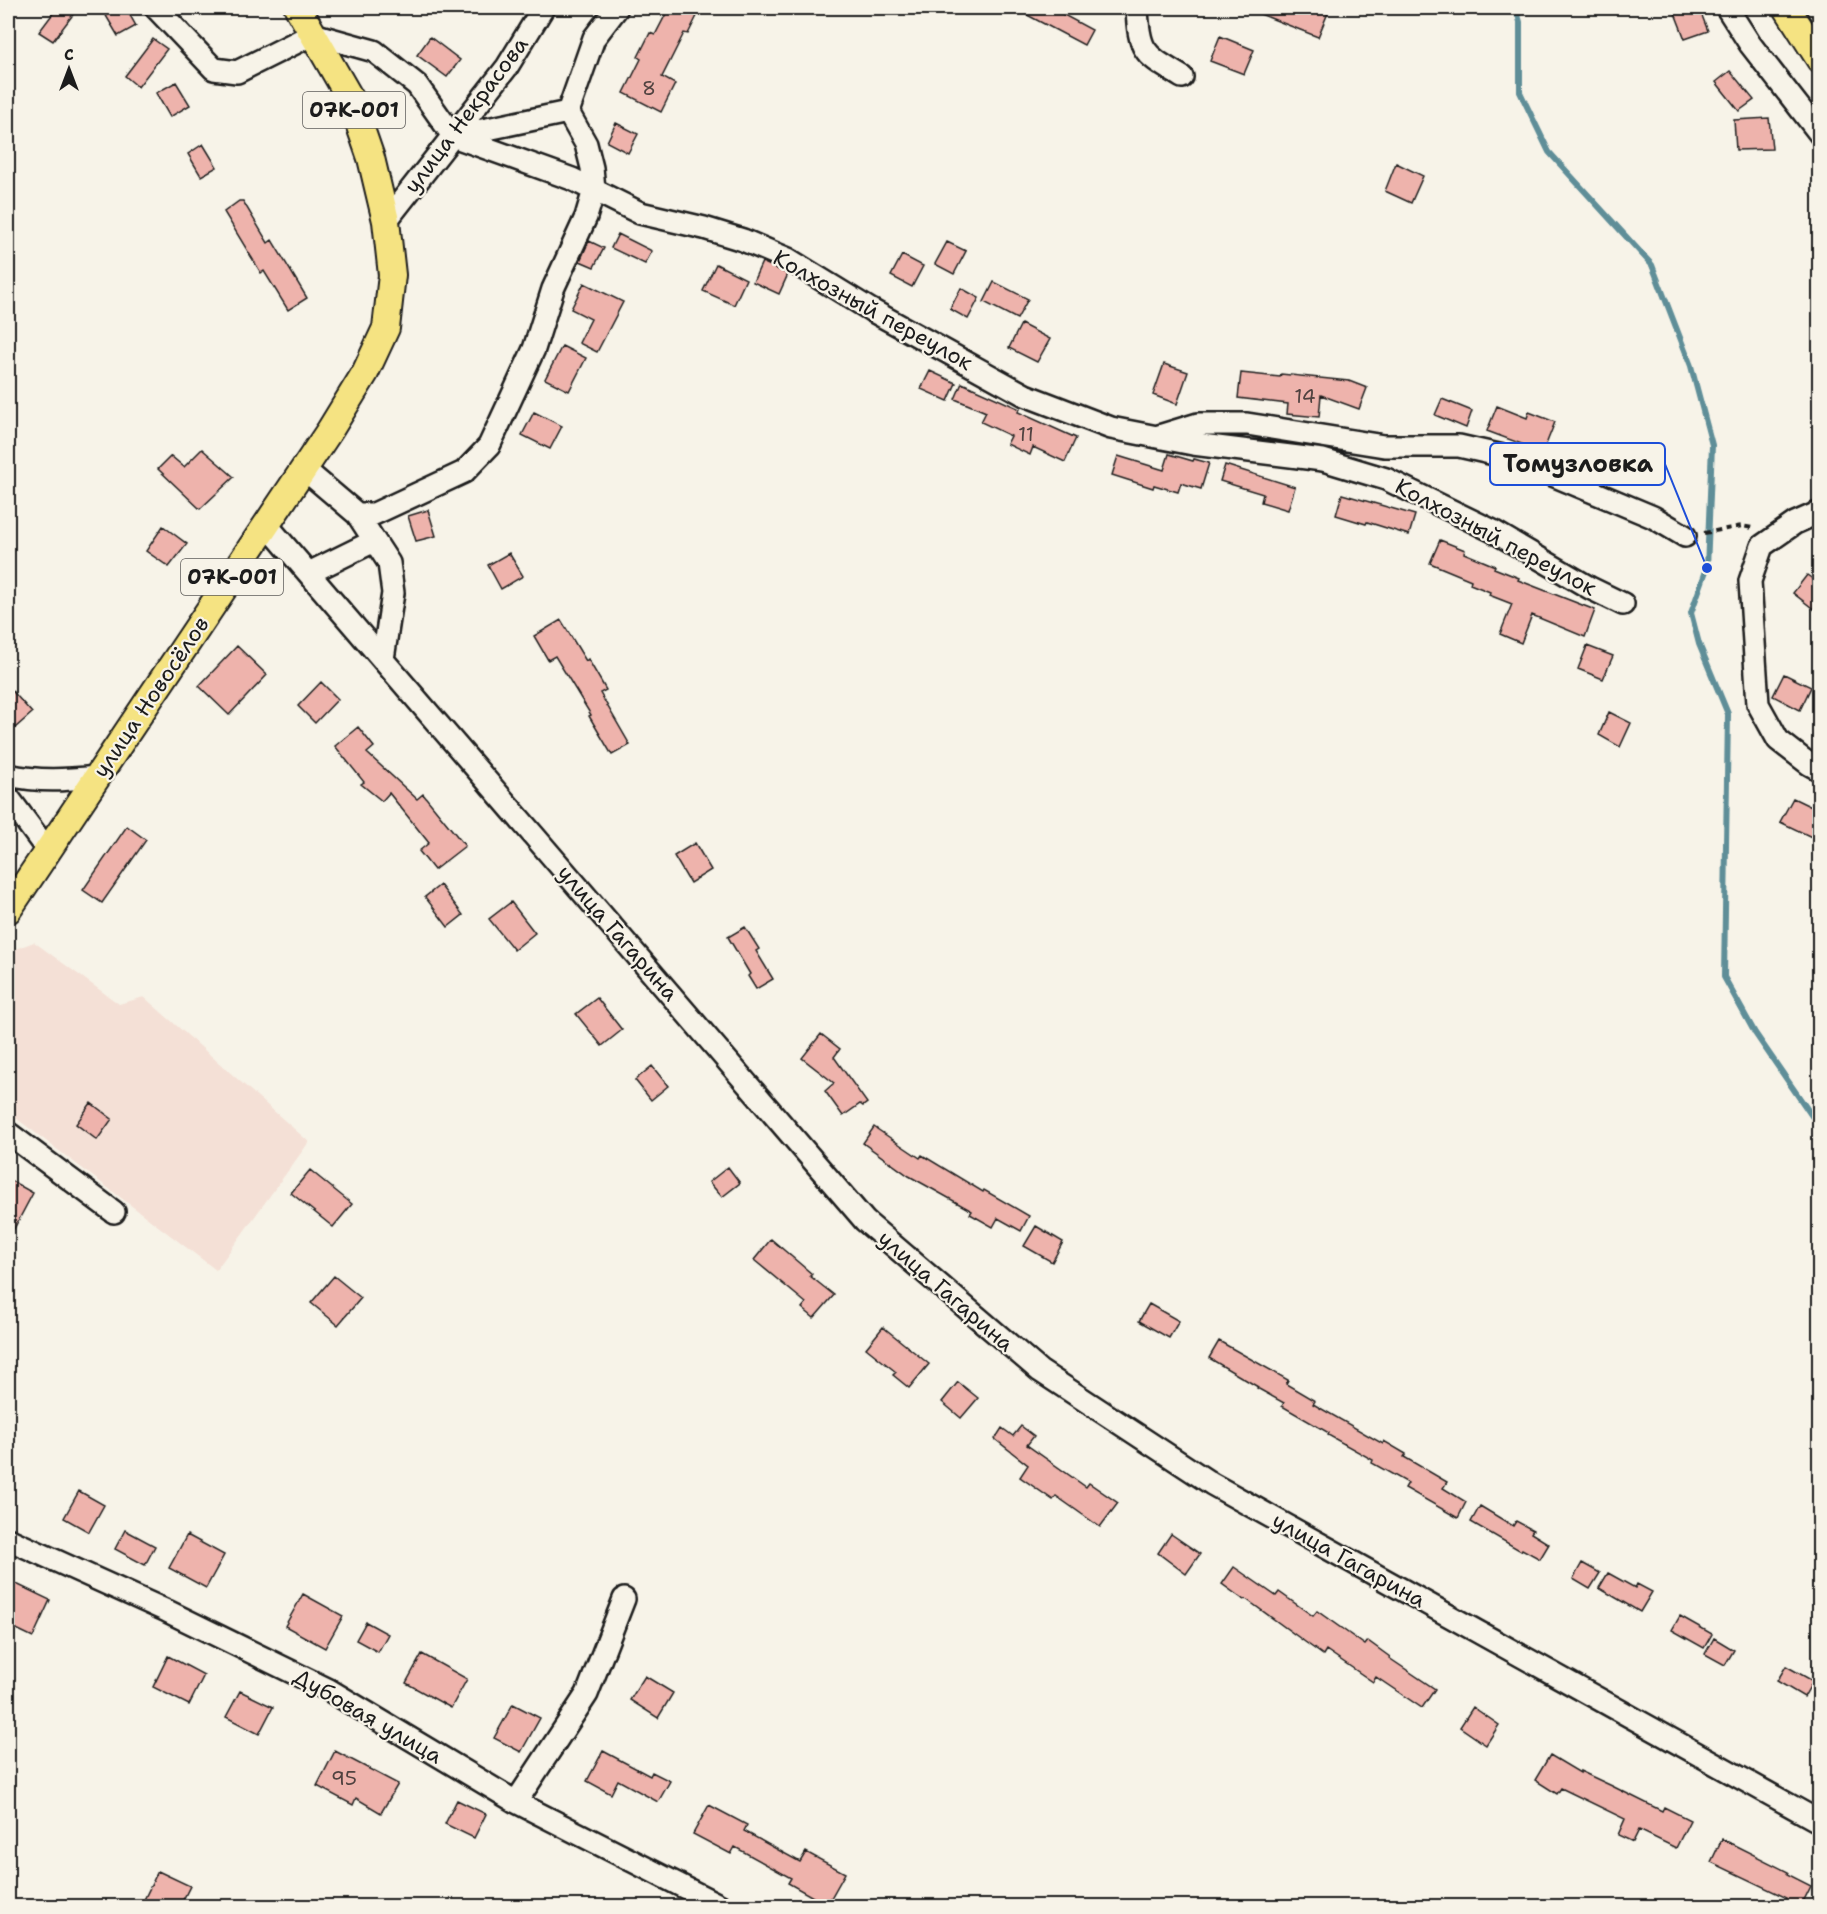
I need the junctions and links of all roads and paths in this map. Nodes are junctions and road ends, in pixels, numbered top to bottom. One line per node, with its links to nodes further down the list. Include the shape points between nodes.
1 (156, 8): 8 (street, via 214,69 237,72)
2 (298, 8): 8 (main road, 07К-001)
3 (543, 8): 13 (street, улица Некрасова, via 507,67)
4 (616, 8): 11 (street, via 594,38)
5 (1137, 8): 10 (street, via 1140,38 1148,56)
6 (1727, 8): 12 (street)
7 (1787, 8): 9 (main road)
8 (313, 34): 13 (street, via 374,51 417,85); 15 (main road, 07К-001, via 351,100 371,158)
9 (1820, 60)
10 (1182, 77)
11 (568, 112): 13 (street); 14 (street, via 586,144)
12 (1820, 134)
13 (453, 136): 14 (street, Колхозный переулок); 15 (street, улица Некрасова)
14 (594, 190): 16 (street, Колхозный переулок, via 640,213 743,240 788,259 1025,395 1111,428); 19 (street, via 553,289 534,349 489,446 464,472 374,514)
15 (386, 221): 17 (main road, улица Новосёлов / 07К-001, via 392,274 386,328 365,373)
16 (1155, 437): 22 (street, Колхозный переулок, via 1198,424 1247,424 1384,446 1459,446 1512,458 1653,518); 25 (street, Колхозный переулок, via 1323,460 1386,479 1492,531)
17 (304, 469): 19 (street); 20 (main road, улица Новосёлов / 07К-001)
18 (1820, 512): 27 (street, via 1762,546 1750,581 1758,704 1778,741)
19 (357, 514): 23 (street)
20 (267, 525): 24 (street, улица Гагарина); 29 (main road, улица Новосёлов / 07К-001)
21 (1742, 526): 22 (path)
22 (1685, 536)
23 (375, 541): 24 (street); 26 (street, via 389,563 393,593)
24 (309, 573): 26 (street, улица Гагарина)
25 (1623, 604)
26 (383, 659): 38 (street, улица Гагарина, via 865,1221 1040,1371 1212,1484)
27 (1820, 770)
28 (8, 775): 29 (street, via 31,780)
29 (97, 777): 31 (main road, улица Новосёлов / 07К-001)
30 (8, 797): 31 (street)
31 (48, 851): 32 (main road, улица Новосёлов / 07К-001)
32 (8, 910)
33 (8, 1133): 34 (street)
34 (114, 1212)
35 (8, 1539): 37 (street, Дубовая улица, via 328,1690)
36 (624, 1599): 37 (street, via 587,1694)
37 (516, 1802): 39 (street, Дубовая улица)
38 (1820, 1822)
39 (721, 1906)

